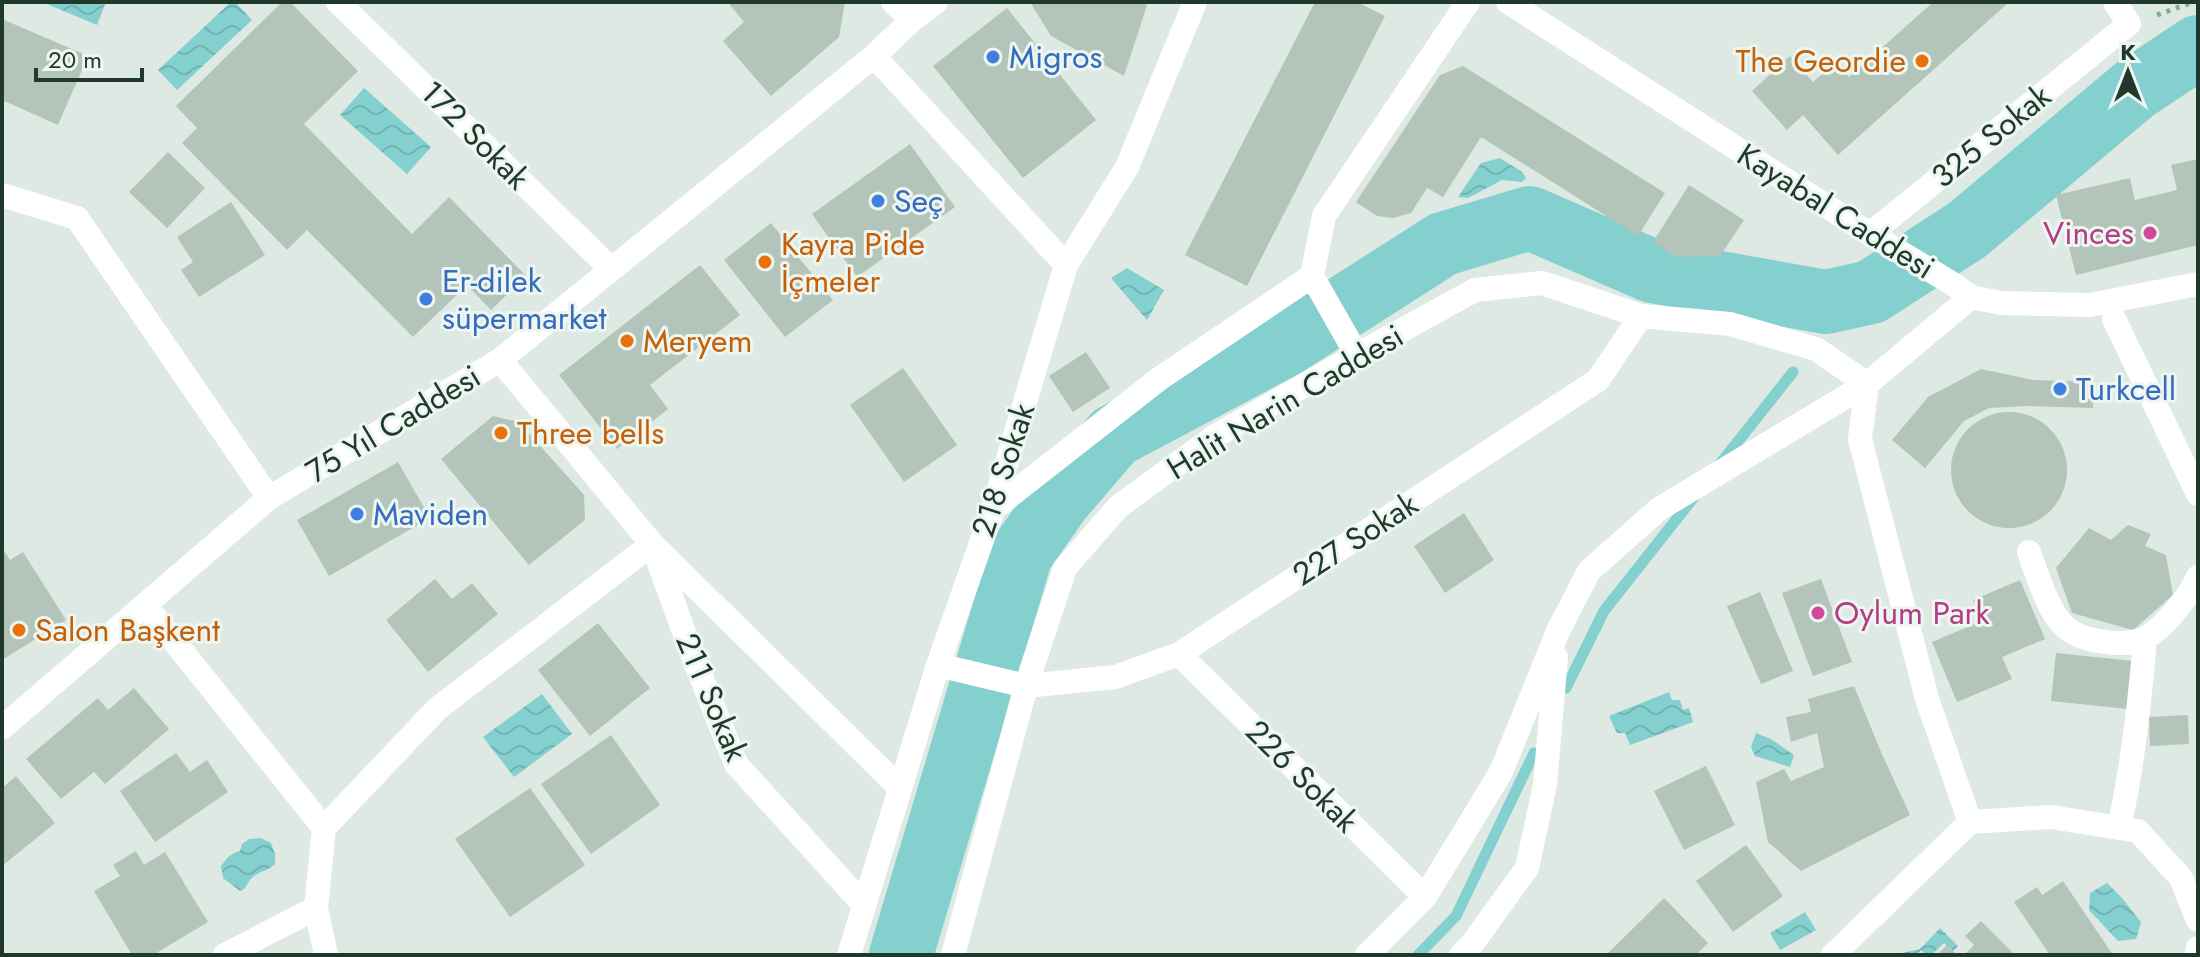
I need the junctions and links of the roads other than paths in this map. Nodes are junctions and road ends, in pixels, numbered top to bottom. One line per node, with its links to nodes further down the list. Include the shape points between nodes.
1 (338, 2): 13 (street, 172 Sokak)
2 (893, 2): 8 (street)
3 (936, 2): 8 (street, 75 Yıl Caddesi)
4 (1195, 2): 12 (street, 218 Sokak, via 1127,167)
5 (1468, 2): 14 (street, via 1324,216)
6 (1508, 2): 11 (street, Kayabal Caddesi)
7 (2115, 2): 11 (street, 325 Sokak, via 2129,24)
8 (912, 20): 9 (street, 75 Yıl Caddesi)
9 (874, 56): 12 (street); 13 (street, 75 Yıl Caddesi)
10 (2, 195): 23 (street, via 77,218)
11 (1870, 234): 16 (street, Kayabal Caddesi)
12 (1066, 265): 24 (street, 218 Sokak)
13 (611, 269): 20 (street, 75 Yıl Caddesi)
14 (1312, 276): 19 (street); 24 (street, via 1159,379)
15 (2198, 284): 16 (street, Kayabal Caddesi, via 2090,305 2001,303)
16 (1962, 291): 21 (street)
17 (1641, 316): 19 (street, Halit Narin Caddesi, via 1542,283 1475,290); 21 (street, Halit Narin Caddesi, via 1730,324 1816,349); 31 (street, 227 Sokak, via 1598,380)
18 (2114, 319): 22 (street)
19 (1357, 355): 33 (street, Halit Narin Caddesi, via 1214,437 1118,507 1065,568)
20 (500, 360): 23 (street, 75 Yıl Caddesi); 25 (street, 211 Sokak)
21 (1867, 384): 29 (street, via 1666,505 1589,571); 36 (street, via 1860,439 1927,699)
22 (2198, 494)
23 (269, 498): 28 (street, 75 Yıl Caddesi)
24 (993, 509): 32 (street, 218 Sokak)
25 (652, 544): 35 (street, 211 Sokak); 37 (street, via 437,709); 40 (street, 211 Sokak, via 736,764)
26 (2029, 552): 30 (street, via 2056,614 2078,637 2108,642)
27 (2198, 577): 30 (street, via 2190,593)
28 (145, 605): 34 (street, 75 Yıl Caddesi); 37 (street)
29 (1558, 631): 39 (street, via 1501,772); 44 (street, via 1545,785 1527,868)
30 (2145, 638): 38 (street, via 2132,770)
31 (1179, 654): 33 (street, 227 Sokak, via 1115,677); 39 (street, 226 Sokak)
32 (938, 665): 33 (street, 227 Sokak); 35 (street, 218 Sokak)
33 (1026, 686): 48 (street, Halit Narin Caddesi)
34 (2, 728)
35 (900, 788): 40 (street, 218 Sokak)
36 (1970, 822): 38 (street, via 2051,817); 50 (street)
37 (324, 828): 41 (street)
38 (2119, 828): 42 (street, via 2138,831 2181,878)
39 (1425, 897): 49 (street)
40 (864, 905): 47 (street, 218 Sokak)
41 (316, 908): 45 (street); 46 (street)
42 (2198, 920)
43 (2198, 948): 51 (street)
44 (1471, 951)
45 (225, 955)
46 (326, 955)
47 (849, 955)
48 (953, 955)
49 (1367, 955)
50 (1833, 955)
51 (2197, 955)

